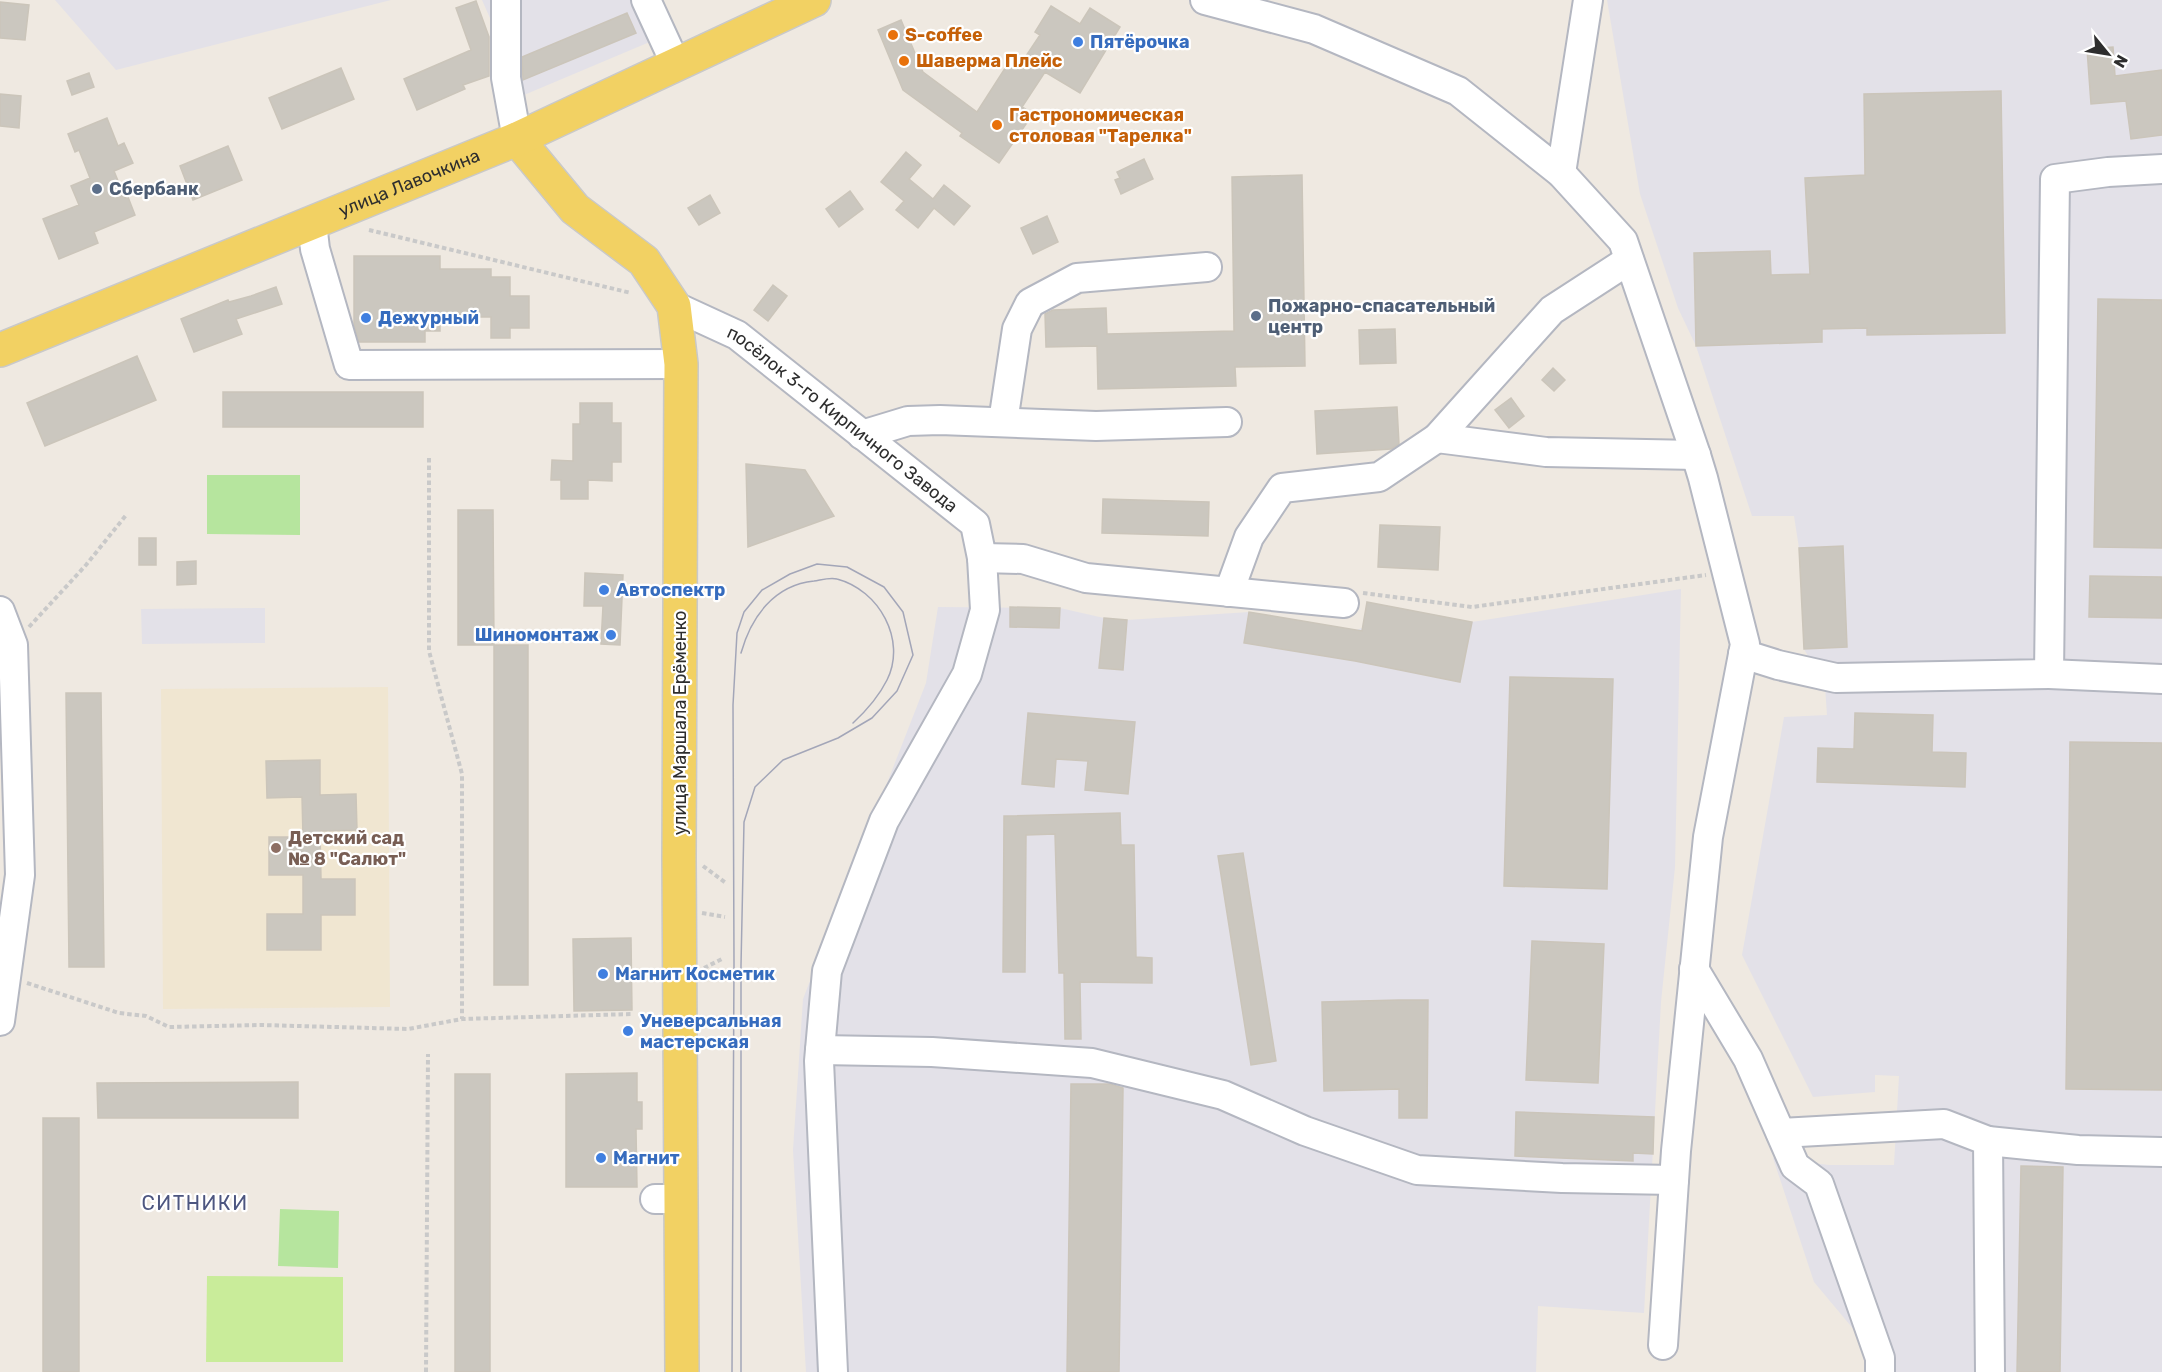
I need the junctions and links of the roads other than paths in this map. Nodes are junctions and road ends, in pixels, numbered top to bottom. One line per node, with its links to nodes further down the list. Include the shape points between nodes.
1 (506, 0): 7 (street, via 506,78)
2 (646, 0): 6 (street)
3 (814, 0): 6 (main road, улица Лавочкина)
4 (1205, 0): 9 (street, via 1314,29 1458,91)
5 (1588, 0): 9 (street)
6 (676, 64): 7 (main road, улица Лавочкина)
7 (517, 139): 10 (main road, улица Лавочкина); 13 (main road, улица Маршала Ерёменко, via 575,209 644,261)
8 (2162, 170): 26 (street, via 2055,179)
9 (1561, 173): 11 (street, via 1623,241)
10 (312, 223): 14 (main road, улица Лавочкина); 15 (street, via 315,249 349,365)
11 (1629, 260): 19 (street, via 1551,310); 20 (street)
12 (1207, 267): 16 (street, via 1077,278 1030,303 1017,329)
13 (674, 306): 15 (main road, улица Маршала Ерёменко); 18 (street, посёлок 3-го Кирпичного Завода, via 737,335)
14 (0, 350)
15 (681, 364): 36 (main road, улица Маршала Ерёменко, via 679,859 668,1199)
16 (1003, 422): 17 (street, via 1096,426); 18 (street, via 908,421)
17 (1227, 422)
18 (862, 435): 21 (street, посёлок 3-го Кирпичного Завода, via 975,524)
19 (1437, 438): 20 (street, via 1546,452); 22 (street, via 1379,477 1281,488 1249,537)
20 (1696, 455): 25 (street, via 1745,644)
21 (982, 558): 22 (street, via 1023,559 1086,578); 30 (street, посёлок 3-го Кирпичного Завода, via 985,610 967,674 884,821 827,971)
22 (1229, 592): 23 (street)
23 (1344, 603)
24 (0, 611): 29 (street, via 13,645 20,874)
25 (1743, 654): 26 (street, via 1836,678); 28 (street, via 1708,837)
26 (2049, 674): 27 (street)
27 (2162, 679)
28 (1694, 969): 31 (street, via 1748,1059); 34 (street)
29 (0, 1021)
30 (820, 1050): 34 (street, via 932,1052 1092,1063 1223,1095 1305,1131 1417,1170); 37 (street, посёлок 3-го Кирпичного Завода)
31 (1781, 1133): 32 (street, via 1944,1124); 38 (street, via 1795,1166 1819,1184 1880,1358)
32 (1988, 1141): 33 (street, via 2078,1150); 39 (street)
33 (2162, 1152)
34 (1674, 1180): 35 (street)
35 (1663, 1346)
36 (682, 1372)
37 (833, 1372)
38 (1880, 1372)
39 (1990, 1372)

